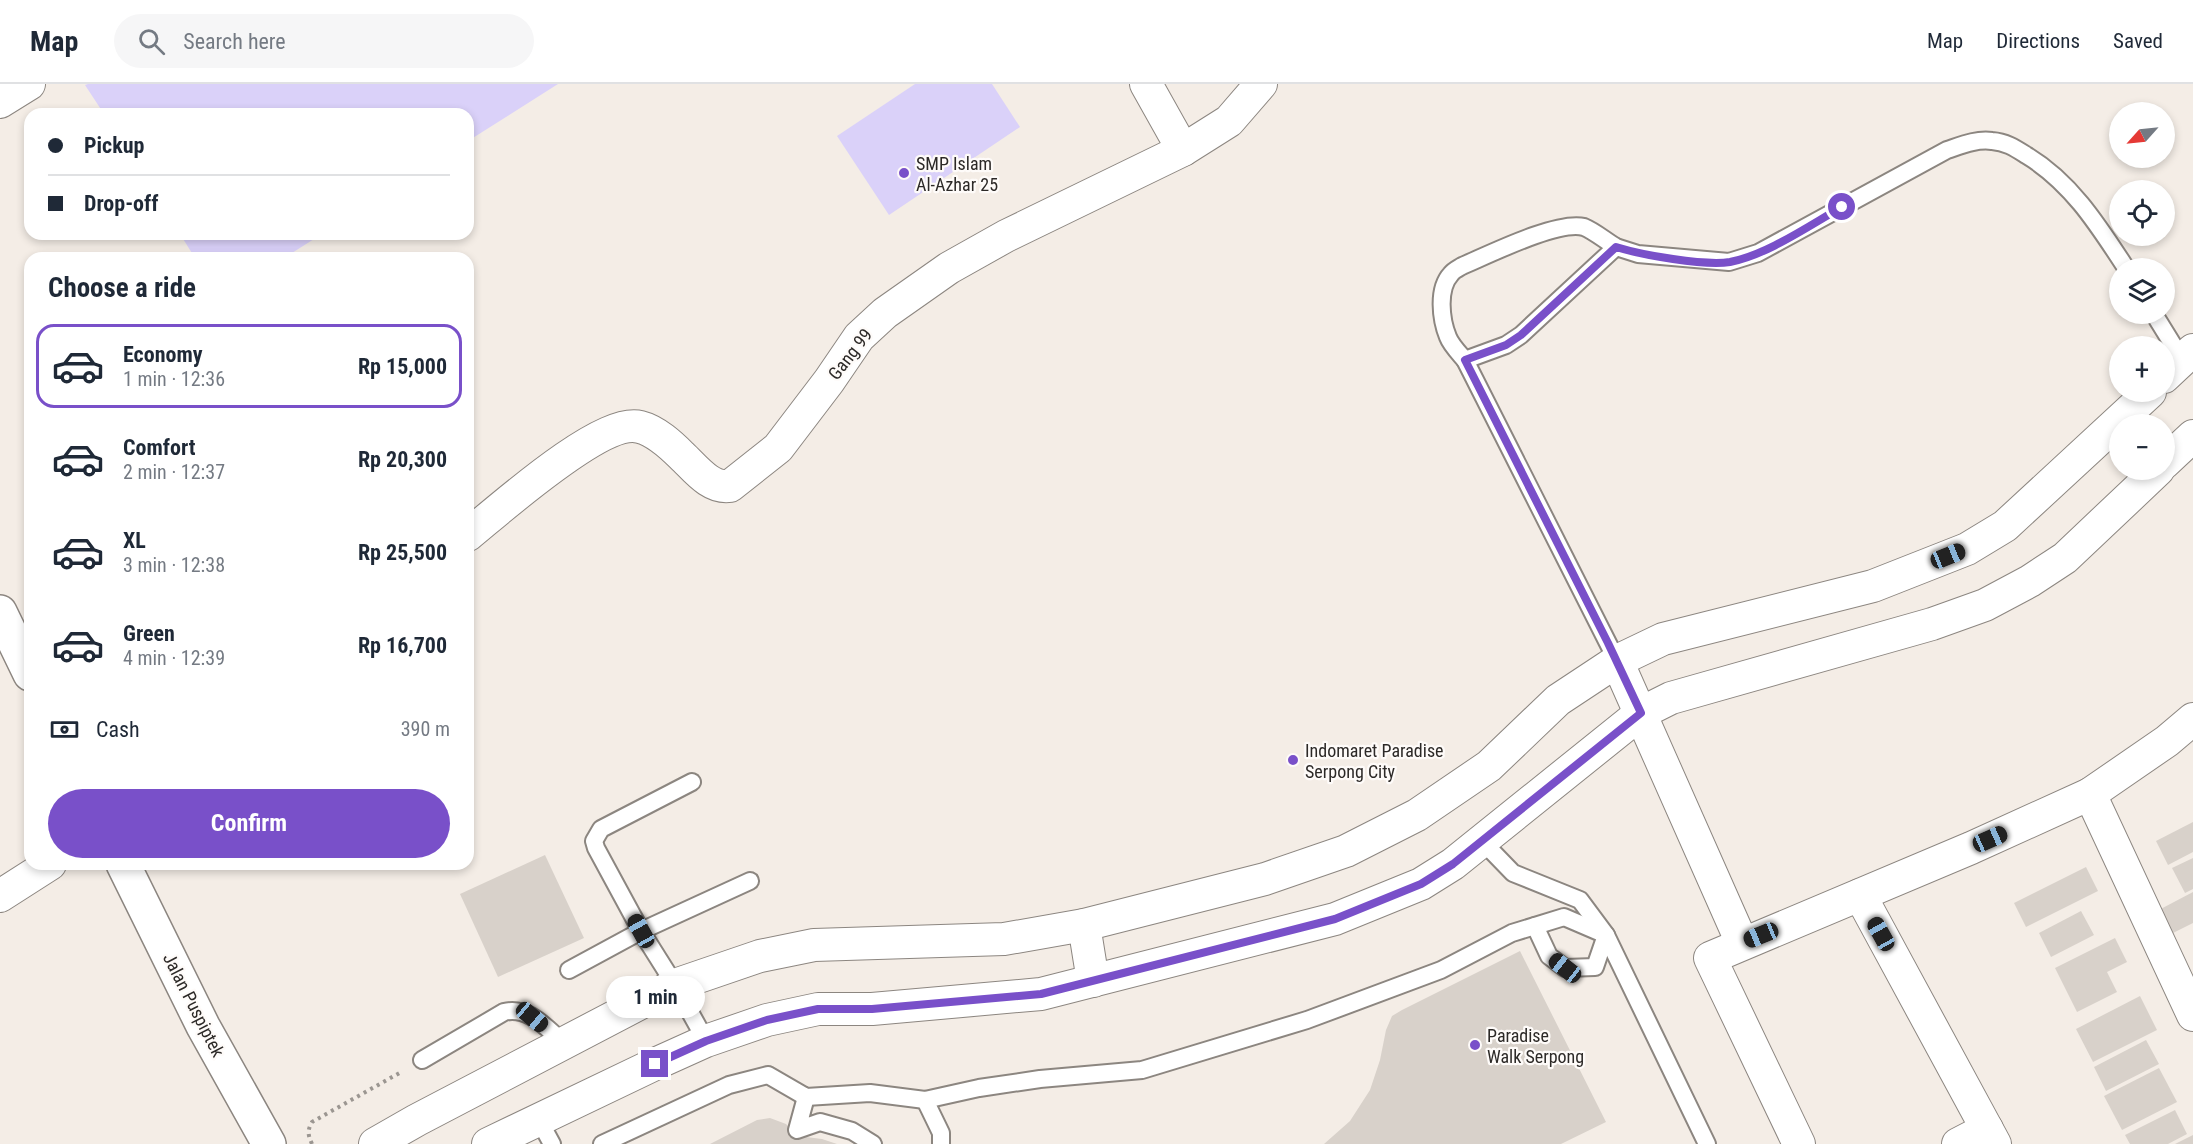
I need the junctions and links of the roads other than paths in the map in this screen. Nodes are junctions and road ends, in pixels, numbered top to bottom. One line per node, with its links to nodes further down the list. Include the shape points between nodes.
1 (29, 84): 4 (street)
2 (1146, 84): 5 (street)
3 (1261, 84): 5 (street, Gang 99, via 1229,121)
4 (0, 102)
5 (1183, 150): 15 (street, Gang 99, via 1006,236 949,268 885,313 859,337 778,448 730,486 714,484 660,437 639,427 621,428 566,457)
6 (1616, 247): 7 (lane, via 1638,254 1729,262 1758,253 1947,150 1972,141 1992,141 2008,144 2045,166 2064,183); 9 (lane, via 1521,335 1506,345); 9 (lane, via 1584,228 1562,228 1542,232 1451,273 1442,299 1443,321 1449,339)
7 (2119, 258)
8 (2159, 324): 10 (lane)
9 (1465, 360): 17 (lane)
10 (2180, 363)
11 (2139, 402): 17 (street, via 2005,526 1966,549 1873,586 1663,639)
12 (2193, 436): 13 (street)
13 (2175, 453)
14 (2147, 480): 19 (street, via 2065,558 1985,605 1932,624 1671,698)
15 (474, 530)
16 (0, 612): 18 (main road)
17 (1617, 661): 19 (street); 29 (street, via 1558,700 1489,766 1417,815 1346,851 1265,879)
18 (24, 662)
19 (1641, 713): 23 (street); 33 (street)
20 (2193, 719): 22 (street)
21 (692, 782): 31 (lane, via 596,835 596,848)
22 (2090, 794): 27 (street); 37 (street)
23 (1482, 841): 32 (lane, via 1513,873 1580,900); 35 (street, via 1421,884 1335,919)
24 (41, 870): 28 (street)
25 (126, 870): 46 (main road, Jalan Puspiptek, via 203,1026)
26 (750, 881): 31 (lane)
27 (1860, 895): 33 (street); 44 (street)
28 (0, 896)
29 (1084, 926): 35 (street); 36 (street, via 1005,939 814,945 760,956)
30 (1535, 926): 32 (lane, via 1564,917); 32 (lane, via 1549,956 1565,968 1595,968); 42 (lane, via 1512,933 1441,970 1318,1016 1142,1070 1040,1079)
31 (641, 931): 34 (lane); 36 (lane)
32 (1606, 935): 45 (lane)
33 (1742, 943): 52 (street, via 1710,958)
34 (569, 970)
35 (1093, 981): 38 (street, via 1041,994 872,1009 818,1009 767,1020)
36 (675, 985): 38 (lane); 39 (street)
37 (2193, 1015)
38 (706, 1041): 43 (street)
39 (564, 1043): 40 (lane, via 532,1017 512,1010); 47 (street)
40 (422, 1060)
41 (806, 1097): 42 (lane, via 870,1093); 49 (lane, via 768,1075 729,1084); 50 (lane, via 797,1130 820,1122 852,1131)
42 (925, 1100): 51 (lane, via 941,1133)
43 (546, 1132): 48 (street)
44 (1991, 1137): 53 (street)
45 (1704, 1143)
46 (269, 1144)
47 (375, 1144)
48 (488, 1144)
49 (602, 1144)
50 (873, 1144)
51 (941, 1144)
52 (1798, 1144)
53 (1958, 1144)

